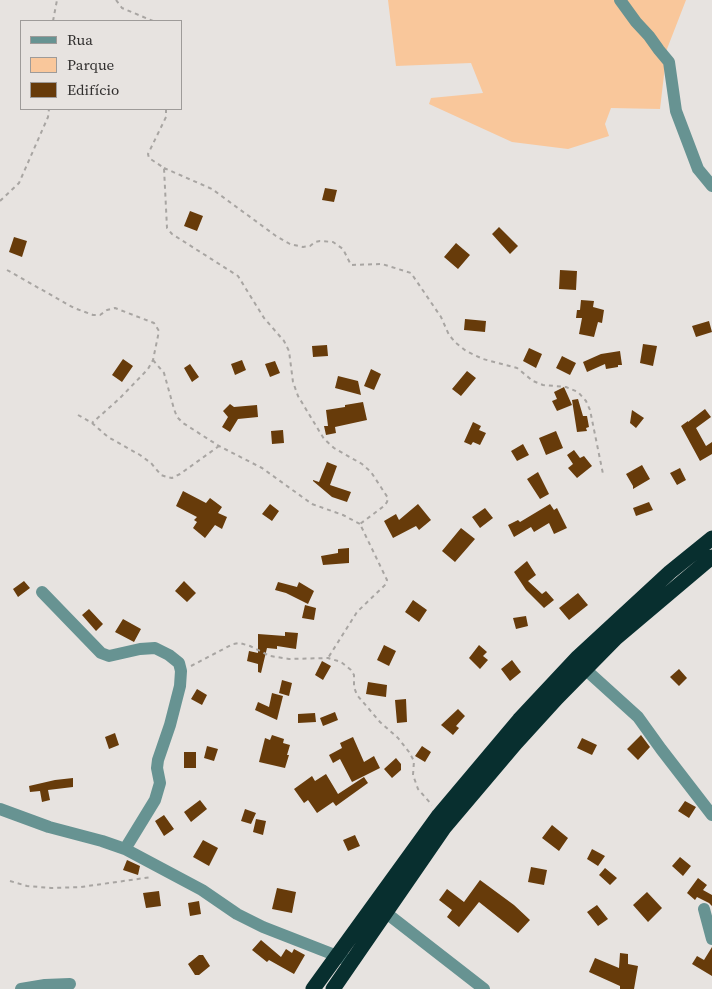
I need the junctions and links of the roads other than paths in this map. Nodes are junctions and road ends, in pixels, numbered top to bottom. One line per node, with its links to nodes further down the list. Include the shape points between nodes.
1 (620, 0): 2 (street, via 670,62 676,111 698,169)
2 (712, 186)
3 (712, 538): 13 (highway, via 578,657 519,720 441,813)
4 (712, 557): 6 (highway, via 616,638)
5 (42, 592): 9 (street, via 101,653 109,656 155,648 179,663 180,686 158,760 160,783 155,800)
6 (585, 669): 8 (street, via 638,717); 11 (highway, via 444,828)
7 (0, 809): 9 (street)
8 (712, 815)
9 (125, 849): 13 (street, via 202,890 237,914)
10 (704, 909): 12 (street)
11 (385, 912): 14 (highway); 19 (street)
12 (712, 938)
13 (336, 956): 14 (street); 17 (highway)
14 (352, 961): 18 (highway)
15 (70, 984): 16 (street)
16 (21, 989)
17 (313, 989)
18 (333, 989)
19 (484, 989)

